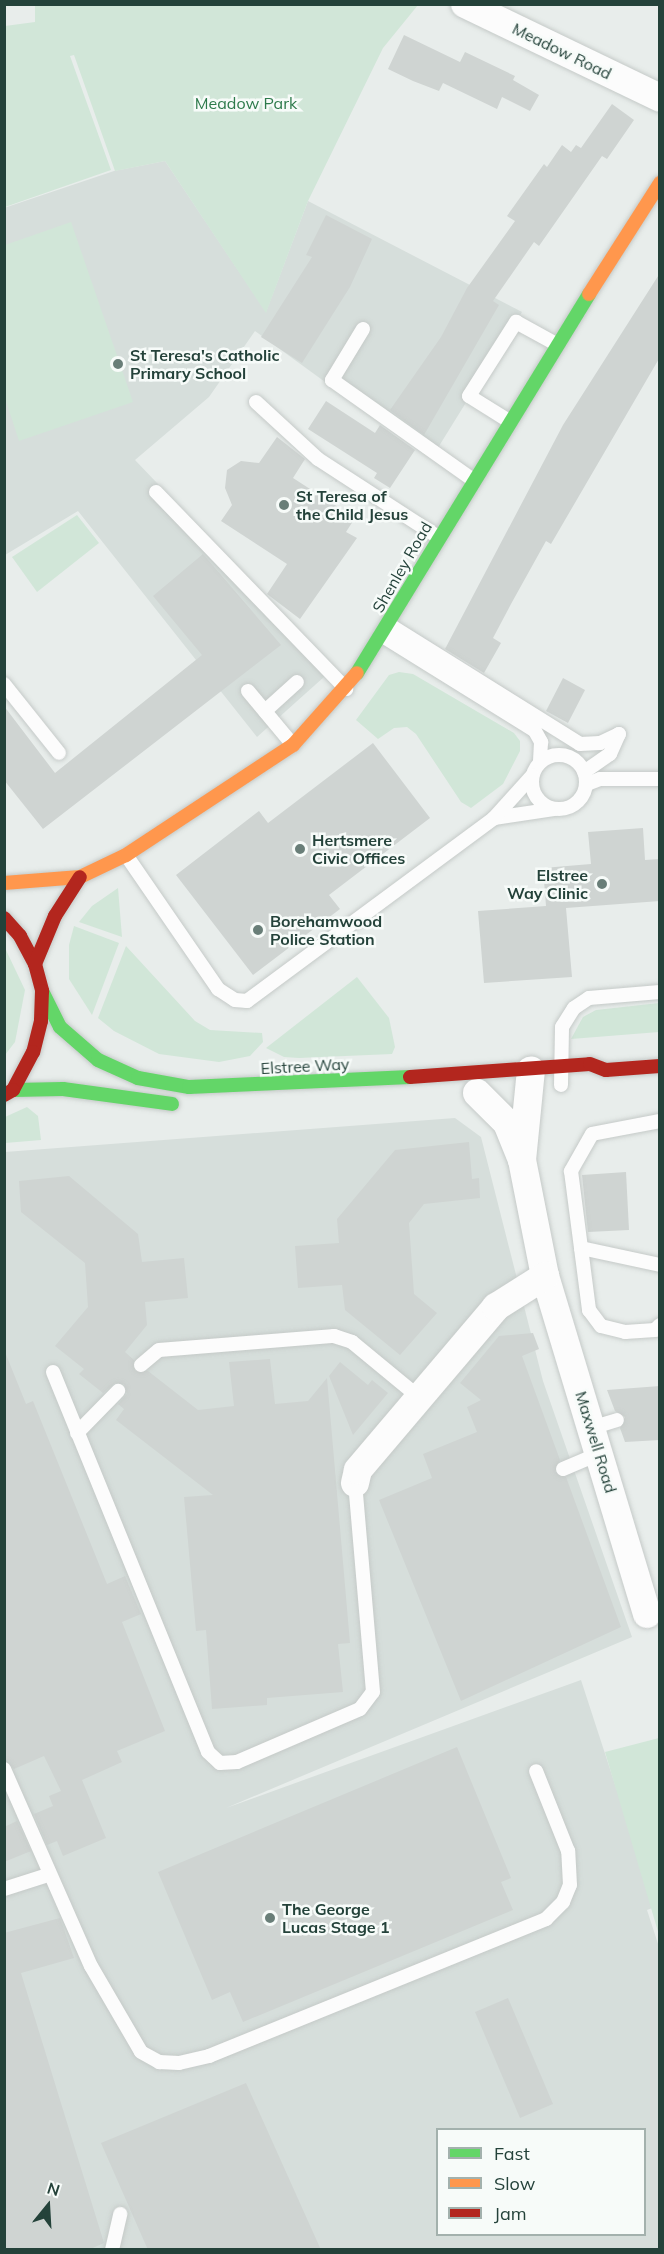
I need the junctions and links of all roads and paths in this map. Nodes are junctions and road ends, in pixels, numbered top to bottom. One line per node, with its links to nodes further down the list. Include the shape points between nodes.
1 (465, 4): 2 (street, Meadow Road)
2 (660, 98)
3 (660, 183): 5 (main road, Shenley Road)
4 (363, 328): 8 (lane, via 332,380)
5 (556, 344): 7 (main road, Shenley Road); 7 (lane, via 516,322 469,396)
6 (256, 402): 10 (lane, via 318,459)
7 (509, 421): 8 (main road, Shenley Road)
8 (473, 480): 10 (main road, Shenley Road)
9 (156, 492): 14 (lane)
10 (438, 537): 11 (main road, Shenley Road)
11 (384, 629): 14 (main road, Shenley Road); 17 (lane); 21 (lane, via 535,731 541,742)
12 (297, 681): 16 (lane)
13 (4, 684): 19 (lane)
14 (345, 689): 18 (main road, Shenley Road)
15 (248, 691): 16 (lane)
16 (265, 711): 18 (lane)
17 (580, 744): 20 (lane); 23 (lane, via 600,743 619,734 610,754)
18 (293, 745): 27 (main road, Shenley Road)
19 (59, 753)
20 (570, 757): 21 (lane, via 554,755); 23 (lane)
21 (540, 762): 22 (lane)
22 (532, 776): 25 (lane, via 539,801); 26 (lane)
23 (586, 778): 24 (lane); 25 (lane, via 579,800)
24 (660, 779)
25 (555, 808): 26 (lane)
26 (494, 818): 27 (lane, via 247,1001 235,1000 218,989)
27 (126, 855): 28 (main road, Shenley Road)
28 (80, 877): 29 (main road, Shenley Road); 31 (main road, via 56,916)
29 (4, 883)
30 (4, 918): 31 (main road)
31 (36, 964): 32 (main road)
32 (42, 992): 37 (main road, Elstree Way, via 60,1027 98,1060 138,1078 189,1087); 38 (main road, via 41,1022 33,1052)
33 (660, 992): 35 (lane, via 589,999 574,1008 562,1027)
34 (660, 1066): 36 (main road, Elstree Way)
35 (561, 1067): 36 (main road, Elstree Way, via 590,1064); 37 (main road, Elstree Way); 37 (lane)
36 (606, 1070): 37 (main road, Elstree Way, via 587,1081)
37 (518, 1087): 41 (street, Maxwell Road); 41 (street, Maxwell Road, via 507,1123)
38 (9, 1093): 39 (main road, via 63,1089)
39 (188, 1106)
40 (660, 1121): 42 (lane, via 592,1134 571,1171)
41 (522, 1160): 44 (street, Maxwell Road)
42 (581, 1248): 43 (lane); 45 (lane, via 589,1310 601,1326 625,1332 655,1330)
43 (660, 1265)
44 (545, 1276): 49 (street, via 496,1307); 51 (street, Maxwell Road)
45 (660, 1325)
46 (141, 1365): 49 (lane, via 159,1350 334,1336 352,1342)
47 (53, 1372): 50 (lane)
48 (118, 1391): 50 (lane)
49 (420, 1398): 53 (street, via 358,1470)
50 (77, 1433): 53 (lane, via 208,1752 220,1763 237,1762 360,1709 373,1692)
51 (603, 1434): 52 (lane); 54 (street, Maxwell Road)
52 (563, 1469)
53 (355, 1483)
54 (649, 1597)
55 (4, 1769): 57 (lane)
56 (536, 1771): 57 (lane, via 568,1851 570,1885 563,1902 546,1919 209,2056 179,2063 159,2062 141,2052 91,1966)
57 (48, 1875): 58 (lane)
58 (4, 1889)
59 (120, 2214): 60 (lane)
60 (112, 2250)

